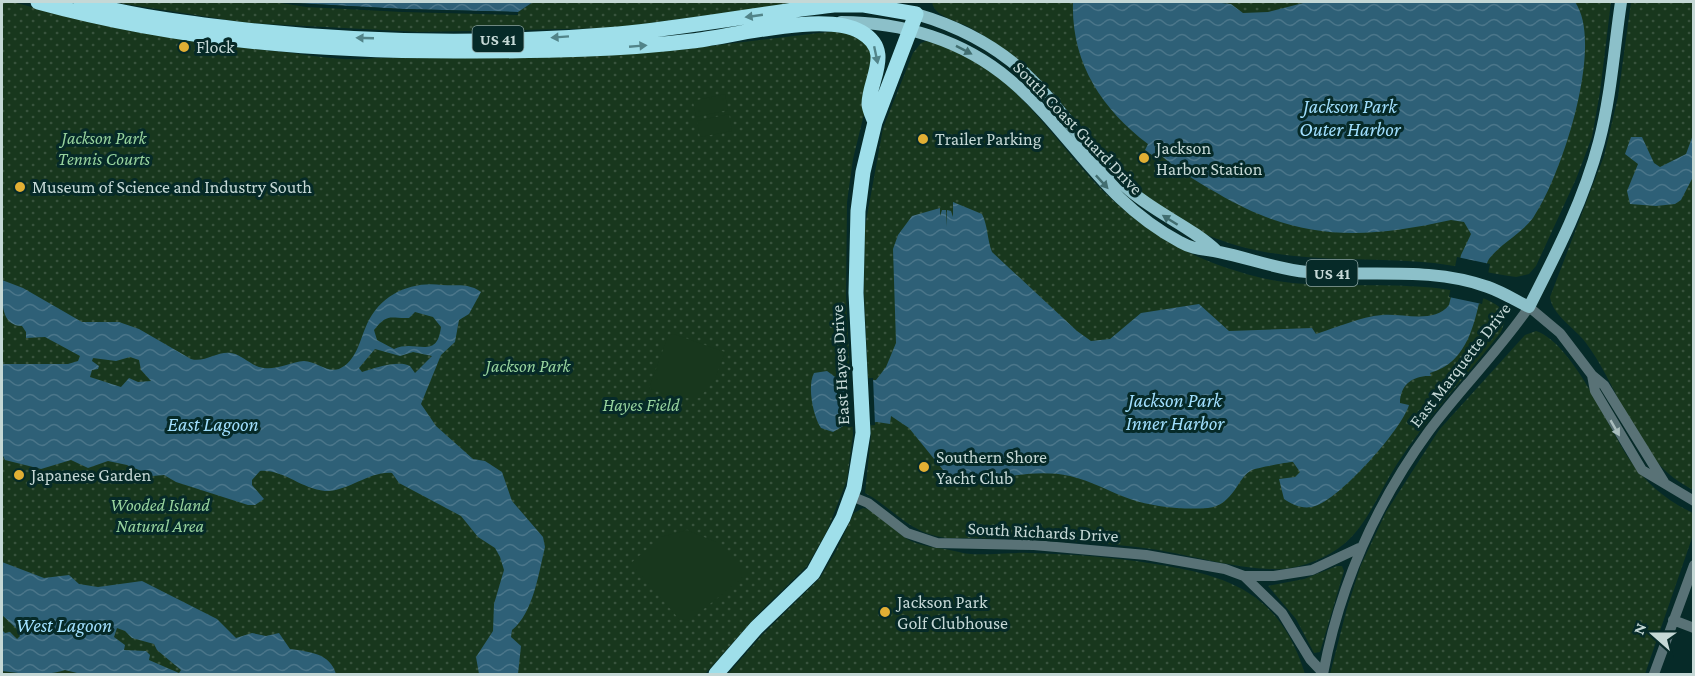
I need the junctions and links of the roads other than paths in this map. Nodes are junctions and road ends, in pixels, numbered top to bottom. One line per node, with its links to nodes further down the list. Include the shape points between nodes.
1 (38, 2): 5 (highway, US 41, one-way to 5, via 136,26 341,50 606,48)
2 (81, 2): 4 (highway, US 41, one-way to 2, via 864,5 834,5 618,34 411,40 288,34 199,24)
3 (1621, 2): 9 (main road, East Marquette Drive, via 1612,77 1598,144 1568,227)
4 (916, 14): 6 (highway, East Hayes Drive); 8 (main road, South Coast Guard Drive / US 41, one-way to 4, via 1125,187 1036,84 1012,62 968,33)
5 (834, 22): 6 (main road, US 41); 7 (highway, one-way to 7, via 860,31 876,48 878,65 869,104)
6 (910, 29): 7 (highway, East Hayes Drive); 8 (main road, South Coast Guard Drive / US 41, one-way to 8, via 952,44 991,65 1038,108 1095,175 1131,209 1197,251)
7 (875, 122): 10 (highway, East Hayes Drive, via 858,211 856,293 863,433 860,467)
8 (1218, 252): 9 (main road, South Coast Guard Drive / US 41, via 1290,270 1449,278 1488,287)
9 (1529, 307): 11 (street, via 1560,333 1604,385 1664,482); 12 (street, East Marquette Drive, via 1430,430 1387,494)
10 (851, 496): 14 (street, South Richards Drive, via 868,502 907,533 937,543 1112,551 1196,563); 18 (highway, East Hayes Drive, via 813,573 756,628)
11 (1694, 501)
12 (1359, 548): 14 (street, South Richards Drive, via 1312,570); 17 (street, East Marquette Drive, via 1338,609)
13 (1694, 566): 15 (street)
14 (1244, 576): 17 (street, South Richards Drive, via 1282,613)
15 (1673, 620): 16 (street); 19 (street)
16 (1694, 628)
17 (1323, 674)
18 (716, 675)
19 (1654, 675)

